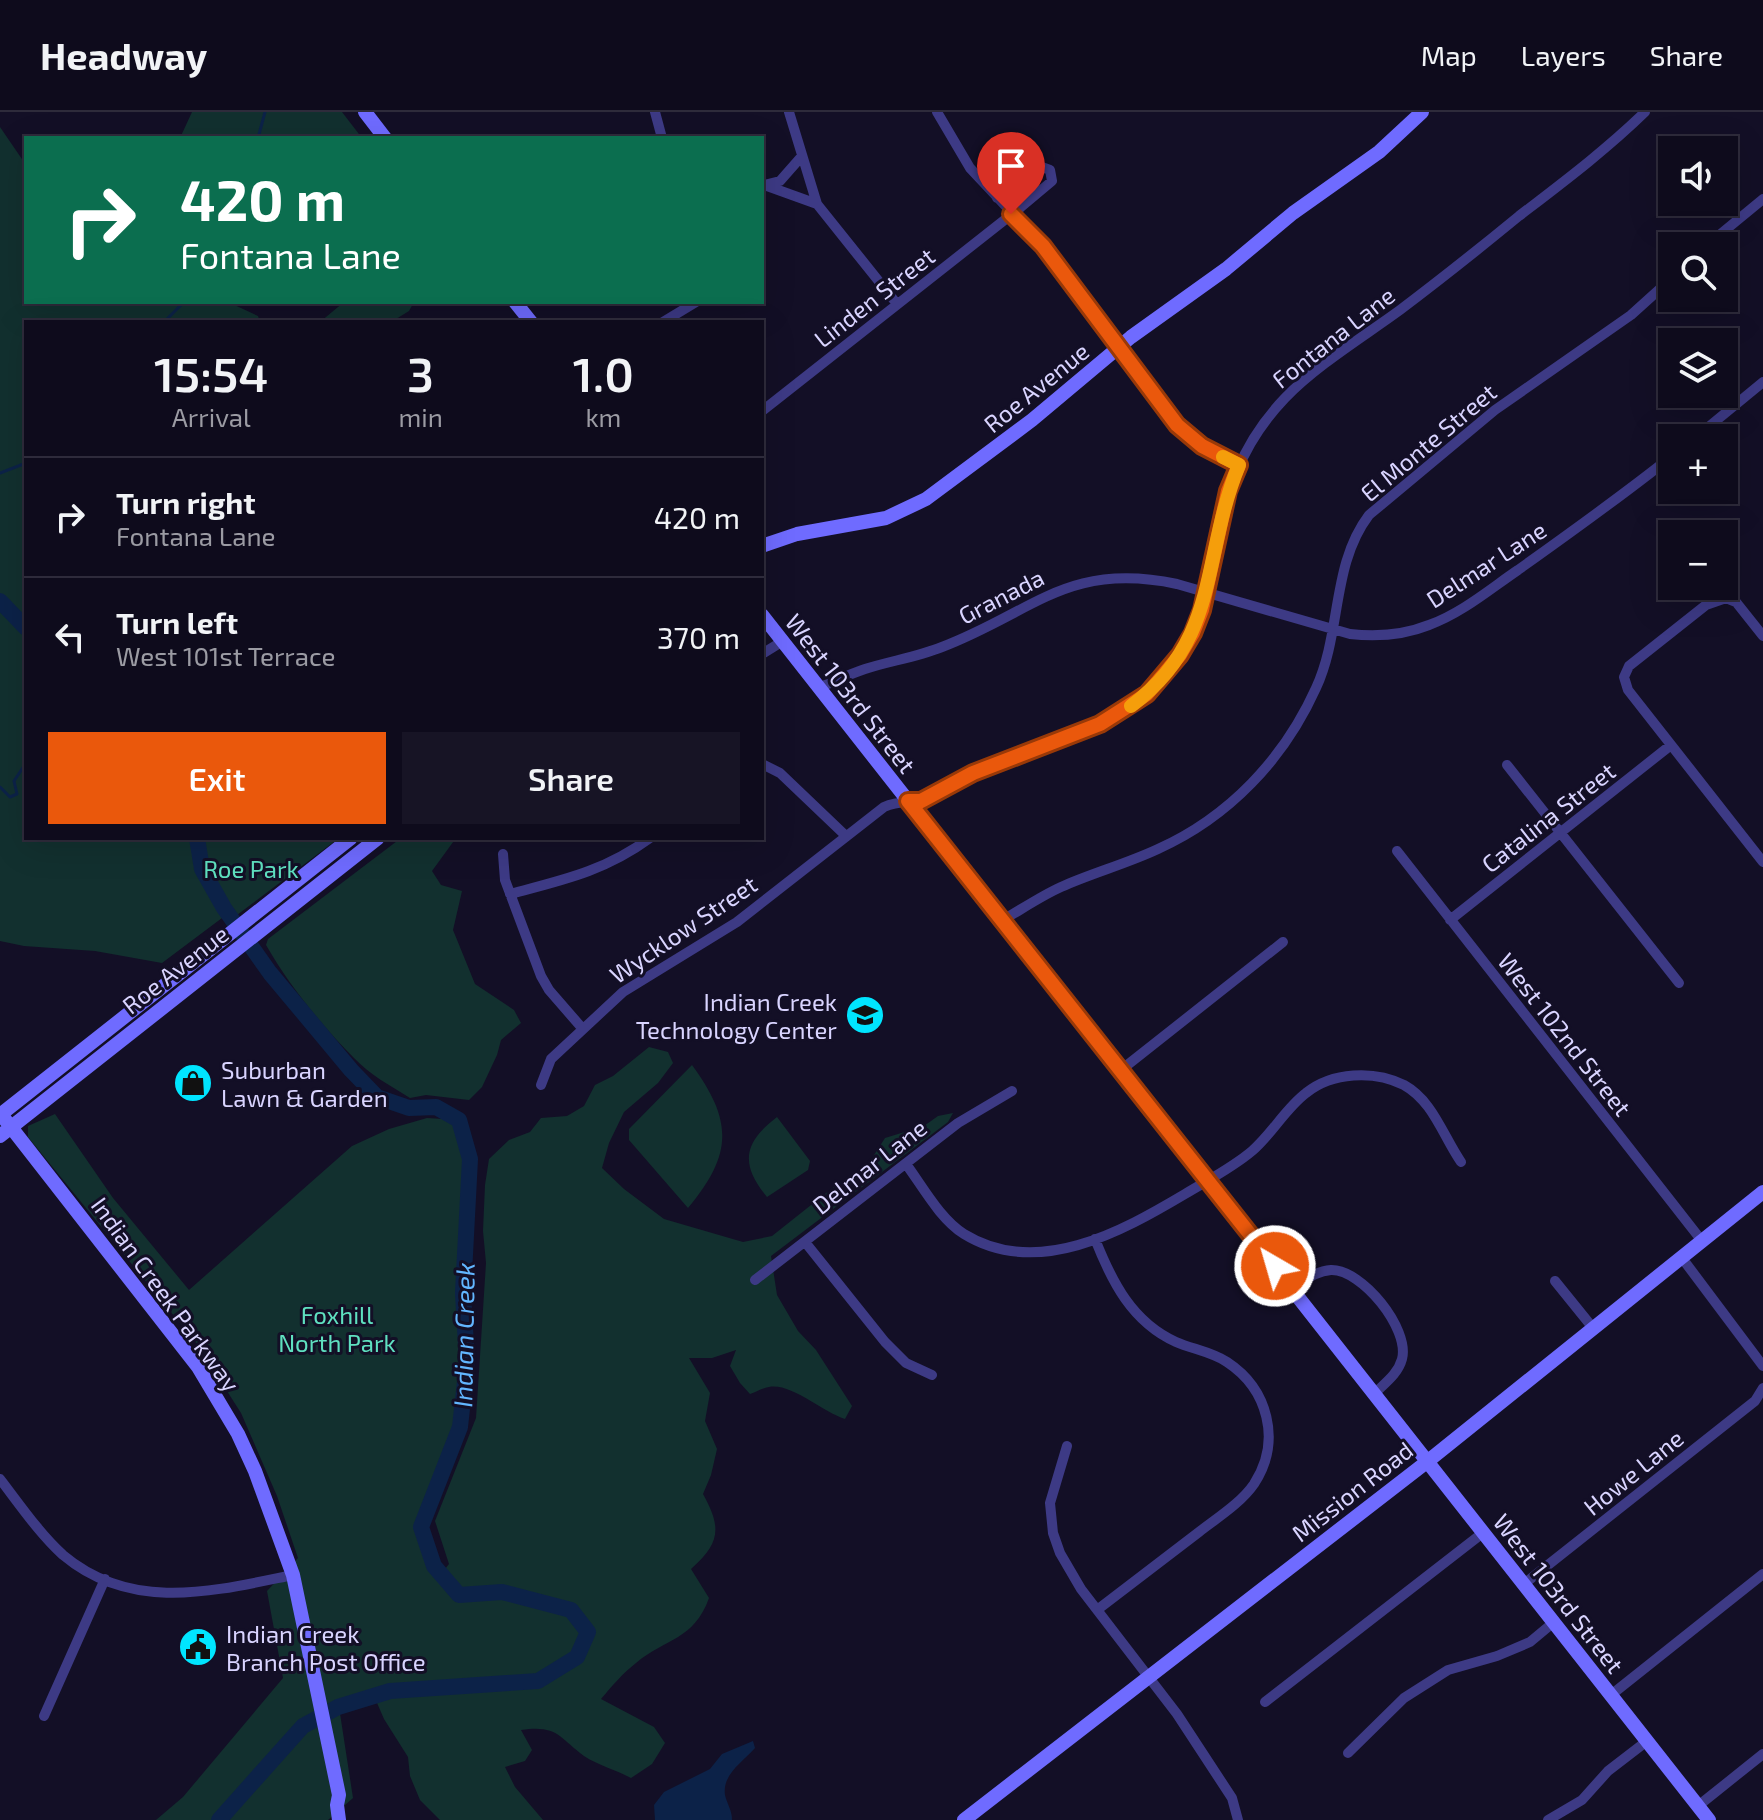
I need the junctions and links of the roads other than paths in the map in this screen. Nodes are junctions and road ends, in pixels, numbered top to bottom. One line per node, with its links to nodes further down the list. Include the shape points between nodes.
1 (365, 112): 7 (main road)
2 (655, 112): 8 (street)
3 (789, 112): 9 (street)
4 (937, 112): 11 (street, via 970,168)
5 (1422, 112): 22 (main road, Roe Avenue, via 1379,152)
6 (1645, 112): 26 (street, Fontana Lane, via 1480,249 1302,383 1266,421)
7 (383, 136)
8 (661, 136)
9 (802, 156): 10 (street, via 780,181); 13 (street)
10 (764, 185): 13 (street)
11 (997, 198): 14 (street); 14 (street, Linden Street, via 1039,166 1050,170 1052,181)
12 (1763, 199): 15 (street)
13 (817, 204): 19 (street)
14 (1011, 214): 19 (street, Linden Street); 22 (street, via 1043,246)
15 (1723, 232)
16 (1658, 291): 31 (street, El Monte Street, via 1495,410 1369,515 1347,554)
17 (517, 304): 20 (main road)
18 (693, 304): 21 (street)
19 (897, 304): 24 (street, Linden Street)
20 (529, 320)
21 (666, 320)
22 (1120, 346): 26 (street, via 1177,425 1202,446); 28 (main road, Roe Avenue, via 1003,443 904,511)
23 (1763, 382): 25 (street)
24 (764, 409)
25 (1712, 424)
26 (1239, 465): 29 (street, Fontana Lane, via 1228,491)
27 (1658, 467): 31 (street, Delmar Lane, via 1446,618 1378,636)
28 (764, 545)
29 (1206, 593): 31 (street, Delmar Lane); 35 (street, Granada, via 1153,579 1085,582 1046,595 941,648); 39 (street, Fontana Lane, via 1180,655 1147,694 1126,709 1079,733 973,773 921,801)
30 (764, 617): 33 (main road, West 103rd Street)
31 (1334, 630): 49 (street, El Monte Street, via 1317,687 1291,737 1238,798 1186,835 1060,888)
32 (1763, 636): 36 (street, via 1736,602 1726,598 1706,605 1629,666 1624,677 1628,690)
33 (783, 641): 34 (street); 35 (main road, West 103rd Street)
34 (764, 653)
35 (820, 687): 39 (main road, West 103rd Street)
36 (1671, 745): 40 (street, Catalina Street); 47 (street)
37 (764, 765): 41 (street, via 780,773)
38 (1507, 765): 40 (street)
39 (908, 801): 41 (street, Wycklow Street, via 884,807); 49 (main road, West 103rd Street)
40 (1560, 833): 50 (street, Catalina Street); 52 (street)
41 (846, 836): 53 (street, Wycklow Street, via 737,922 623,992)
42 (348, 840): 57 (main road, Roe Avenue)
43 (375, 840): 58 (main road, Roe Avenue)
44 (647, 840): 48 (street, via 595,871)
45 (1397, 851): 50 (street, West 102nd Street)
46 (503, 854): 48 (street)
47 (1763, 862)
48 (510, 894): 53 (street, via 541,976)
49 (1003, 920): 54 (main road, West 103rd Street)
50 (1450, 920): 64 (street, West 102nd Street)
51 (1283, 942): 54 (street)
52 (1679, 983)
53 (582, 1028): 55 (street, Wycklow Street, via 551,1059)
54 (1121, 1070): 61 (main road, West 103rd Street)
55 (541, 1085)
56 (1012, 1091): 60 (street, Delmar Lane, via 958,1123)
57 (0, 1114): 58 (main road, Indian Creek Parkway)
58 (6, 1131): 80 (main road, Indian Creek Parkway, via 118,1262 214,1392 255,1471)
59 (1461, 1162): 61 (street, via 1417,1095 1388,1078 1363,1075 1335,1079 1306,1093 1251,1151)
60 (906, 1164): 63 (street, via 961,1232 989,1247 1040,1252); 65 (street, Delmar Lane)
61 (1207, 1181): 63 (street, via 1129,1226); 69 (main road, West 103rd Street)
62 (1763, 1192): 64 (main road, Mission Road)
63 (1095, 1239): 83 (street, via 1115,1286 1143,1319 1171,1340 1219,1358 1251,1382 1264,1406 1269,1439 1264,1465 1244,1496)
64 (1702, 1241): 66 (main road, Mission Road)
65 (805, 1242): 67 (street, Delmar Lane); 72 (street, via 885,1342 906,1363)
66 (1682, 1258): 70 (main road, Mission Road); 71 (street)
67 (755, 1280)
68 (1555, 1281): 70 (street)
69 (1292, 1288): 74 (main road, West 103rd Street); 74 (street, via 1333,1270 1365,1285 1395,1324 1403,1347 1396,1372)
70 (1593, 1328): 76 (main road, Mission Road)
71 (1763, 1366)
72 (932, 1375)
73 (1763, 1388): 82 (street, Howe Lane, via 1755,1401)
74 (1375, 1393): 76 (main road, West 103rd Street)
75 (1067, 1446): 83 (street, via 1051,1494 1052,1523 1065,1563)
76 (1428, 1461): 78 (main road, West 103rd Street); 85 (main road, Mission Road)
77 (0, 1479): 81 (street, via 57,1549)
78 (1484, 1532): 82 (main road, West 103rd Street); 87 (street)
79 (1763, 1574): 86 (street)
80 (293, 1575): 81 (street, via 181,1594 130,1589); 92 (main road, Indian Creek Parkway)
81 (105, 1579): 88 (street)
82 (1524, 1584): 84 (main road, West 103rd Street)
83 (1097, 1610): 85 (street)
84 (1554, 1622): 86 (main road, West 103rd Street); 90 (street, via 1530,1642 1448,1670 1404,1698)
85 (1148, 1676): 96 (main road, Mission Road); 97 (street, via 1227,1789)
86 (1611, 1695): 89 (main road, West 103rd Street)
87 (1265, 1702)
88 (44, 1716)
89 (1647, 1741): 93 (main road, West 103rd Street); 98 (street, via 1582,1800)
90 (1348, 1753)
91 (1763, 1754): 93 (street)
92 (339, 1795): 94 (main road, Indian Creek Parkway); 95 (main road, Indian Creek Parkway)
93 (1698, 1806): 99 (main road, West 103rd Street)
94 (339, 1820)
95 (350, 1820)
96 (964, 1820)
97 (1238, 1820)
98 (1548, 1820)
99 (1709, 1820)

